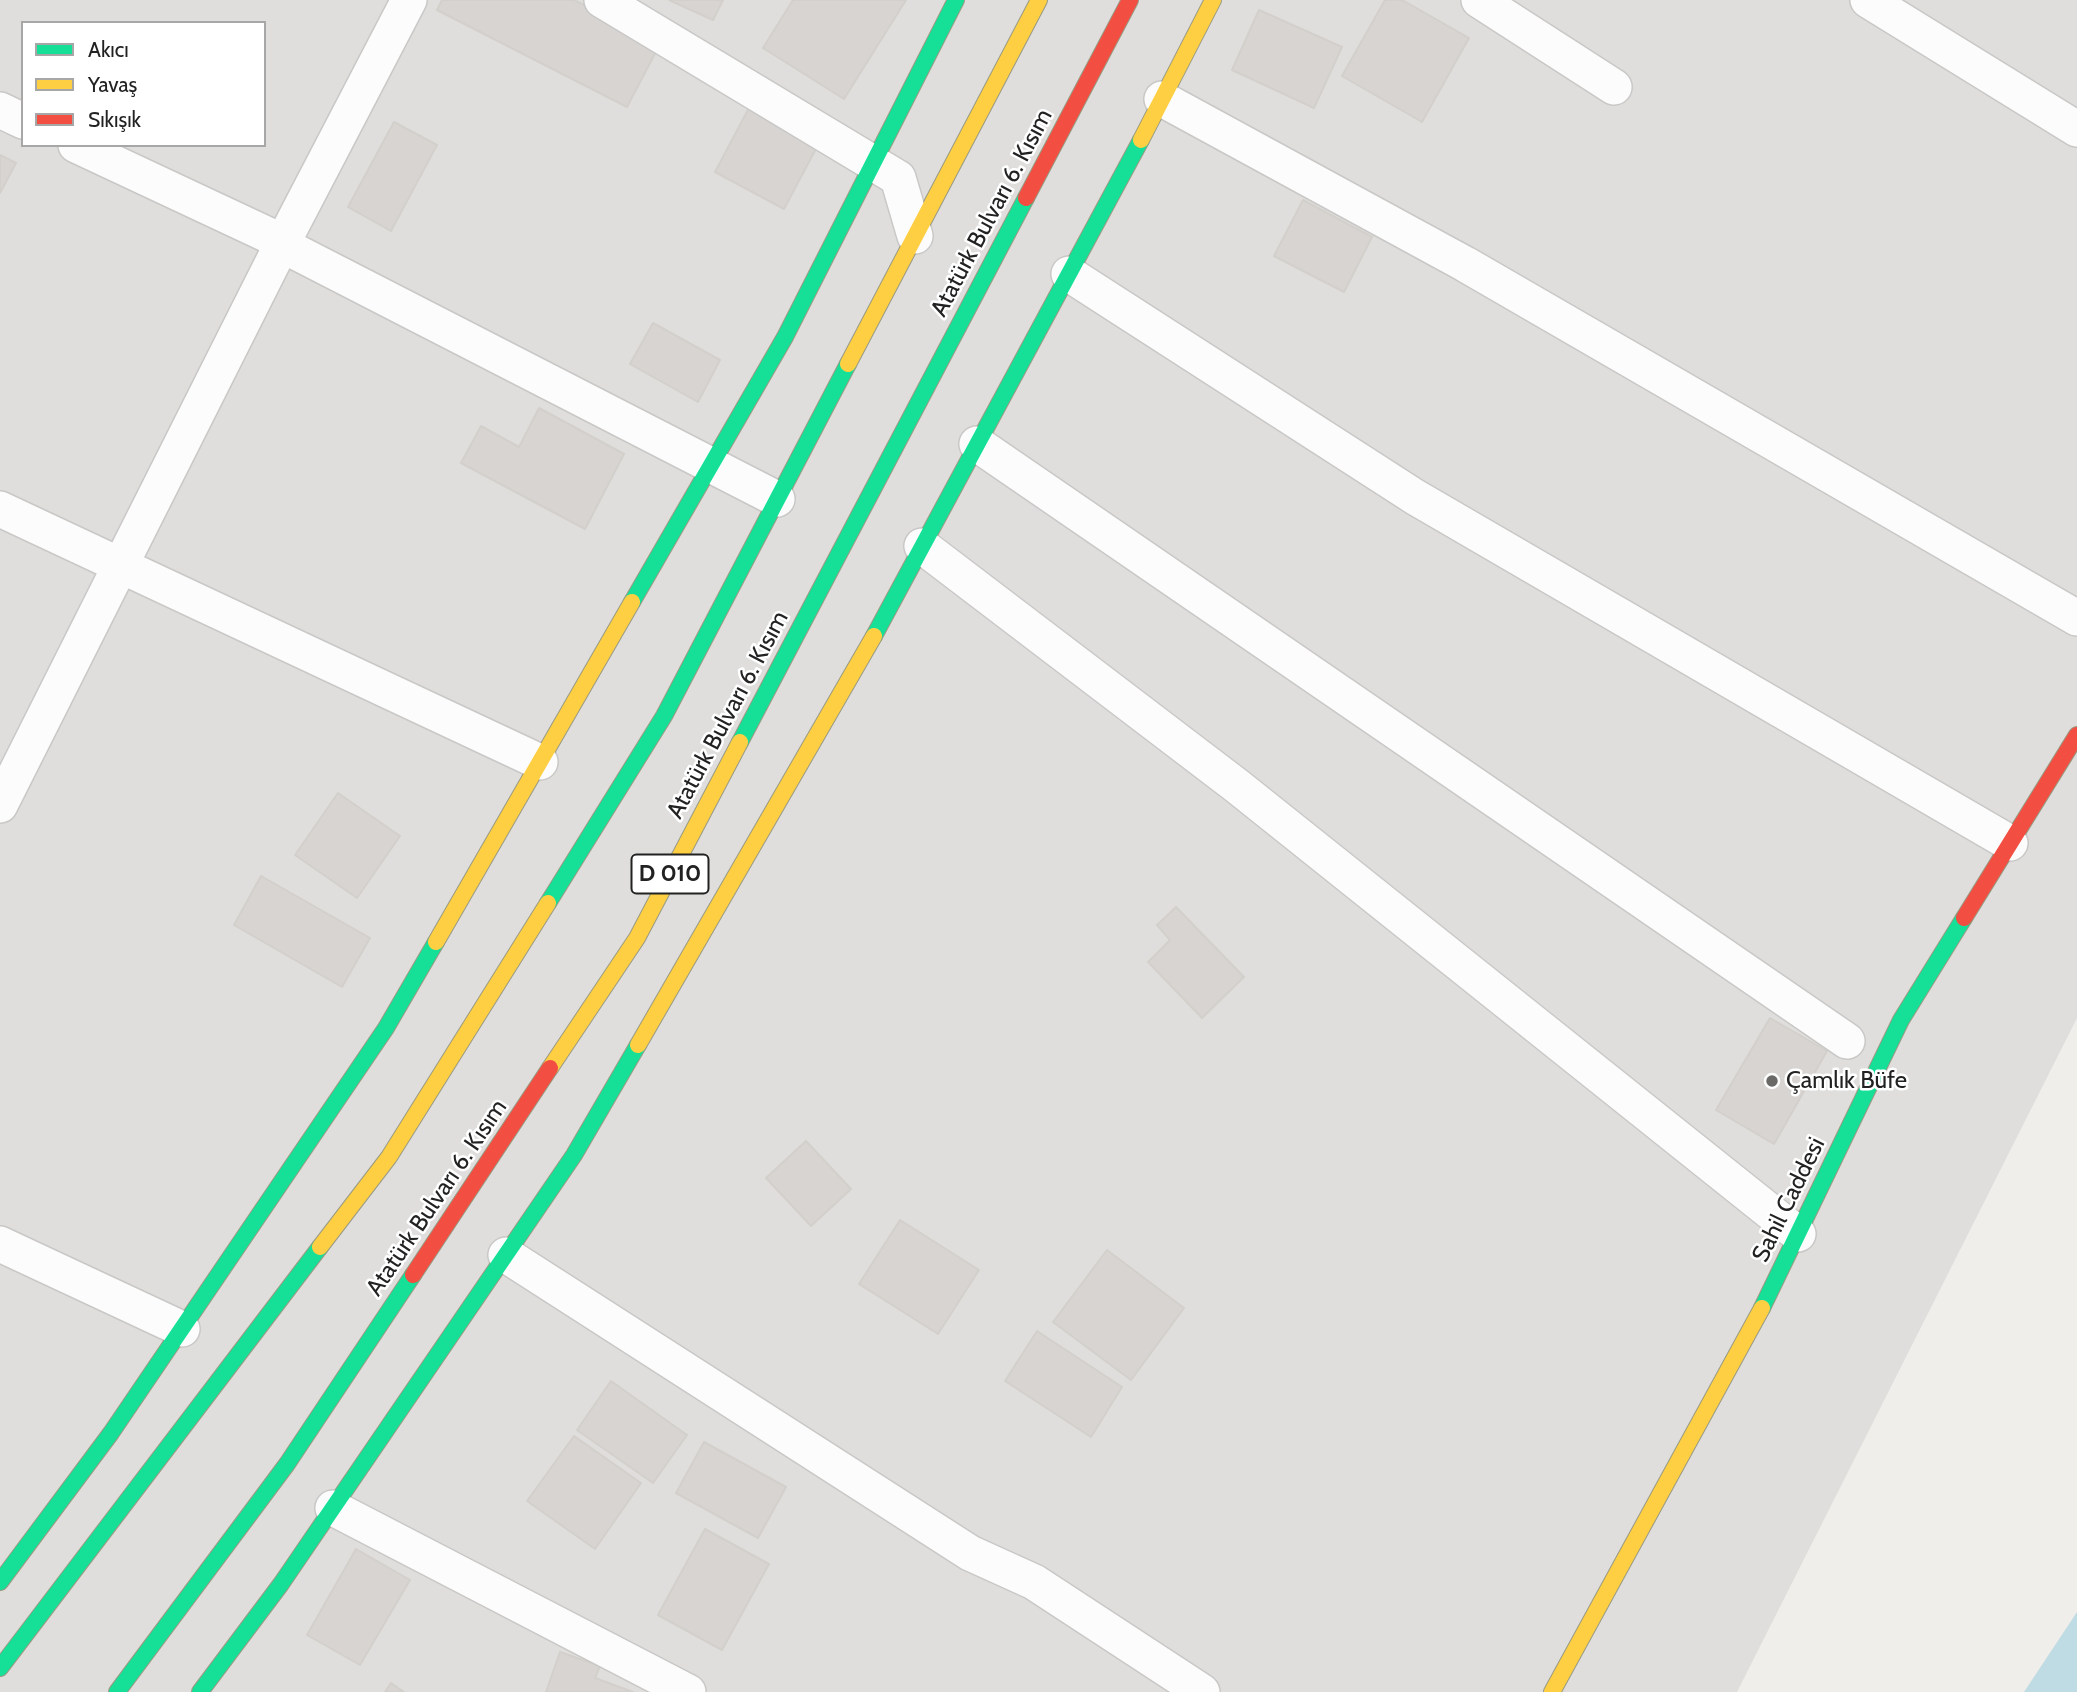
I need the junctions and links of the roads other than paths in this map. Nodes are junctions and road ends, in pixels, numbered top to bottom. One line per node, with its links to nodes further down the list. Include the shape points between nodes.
1 (409, 0): 17 (street)
2 (602, 0): 15 (street)
3 (956, 0): 15 (main road)
4 (1039, 0): 16 (main road)
5 (1130, 0): 38 (main road, Atatürk Bulvarı 6. Kısım / D 010, via 637,938 287,1464)
6 (1213, 0): 10 (main road)
7 (1479, 0): 9 (street)
8 (1868, 0): 13 (street)
9 (1614, 87)
10 (1162, 99): 18 (main road); 25 (street, via 1465,264)
11 (0, 110): 12 (street)
12 (21, 120)
13 (2077, 129)
14 (80, 147): 17 (street)
15 (873, 163): 16 (street, via 898,178); 20 (main road, via 785,337)
16 (915, 236): 21 (main road)
17 (283, 242): 20 (street, via 296,253); 24 (street)
18 (1069, 274): 19 (main road); 29 (street, via 1415,497)
19 (977, 444): 23 (main road); 30 (street)
20 (712, 464): 21 (street); 27 (main road)
21 (778, 499): 37 (main road, via 664,716 390,1157)
22 (0, 509): 24 (street)
23 (922, 546): 31 (street, via 1237,786); 33 (main road, via 843,693 574,1155)
24 (121, 566): 27 (street); 28 (street)
25 (2077, 618)
26 (2077, 735): 29 (main road, Sahil Caddesi)
27 (540, 762): 34 (main road, via 386,1028)
28 (0, 804)
29 (2010, 843): 31 (main road, Sahil Caddesi, via 1901,1020)
30 (1847, 1041)
31 (1798, 1234): 42 (main road, Sahil Caddesi, via 1759,1315)
32 (0, 1244): 34 (street)
33 (506, 1255): 35 (main road); 41 (street, via 970,1553 1034,1582)
34 (182, 1329): 36 (main road)
35 (333, 1508): 39 (main road); 40 (street)
36 (0, 1582)
37 (0, 1668)
38 (117, 1692)
39 (200, 1692)
40 (688, 1692)
41 (1202, 1692)
42 (1552, 1692)

